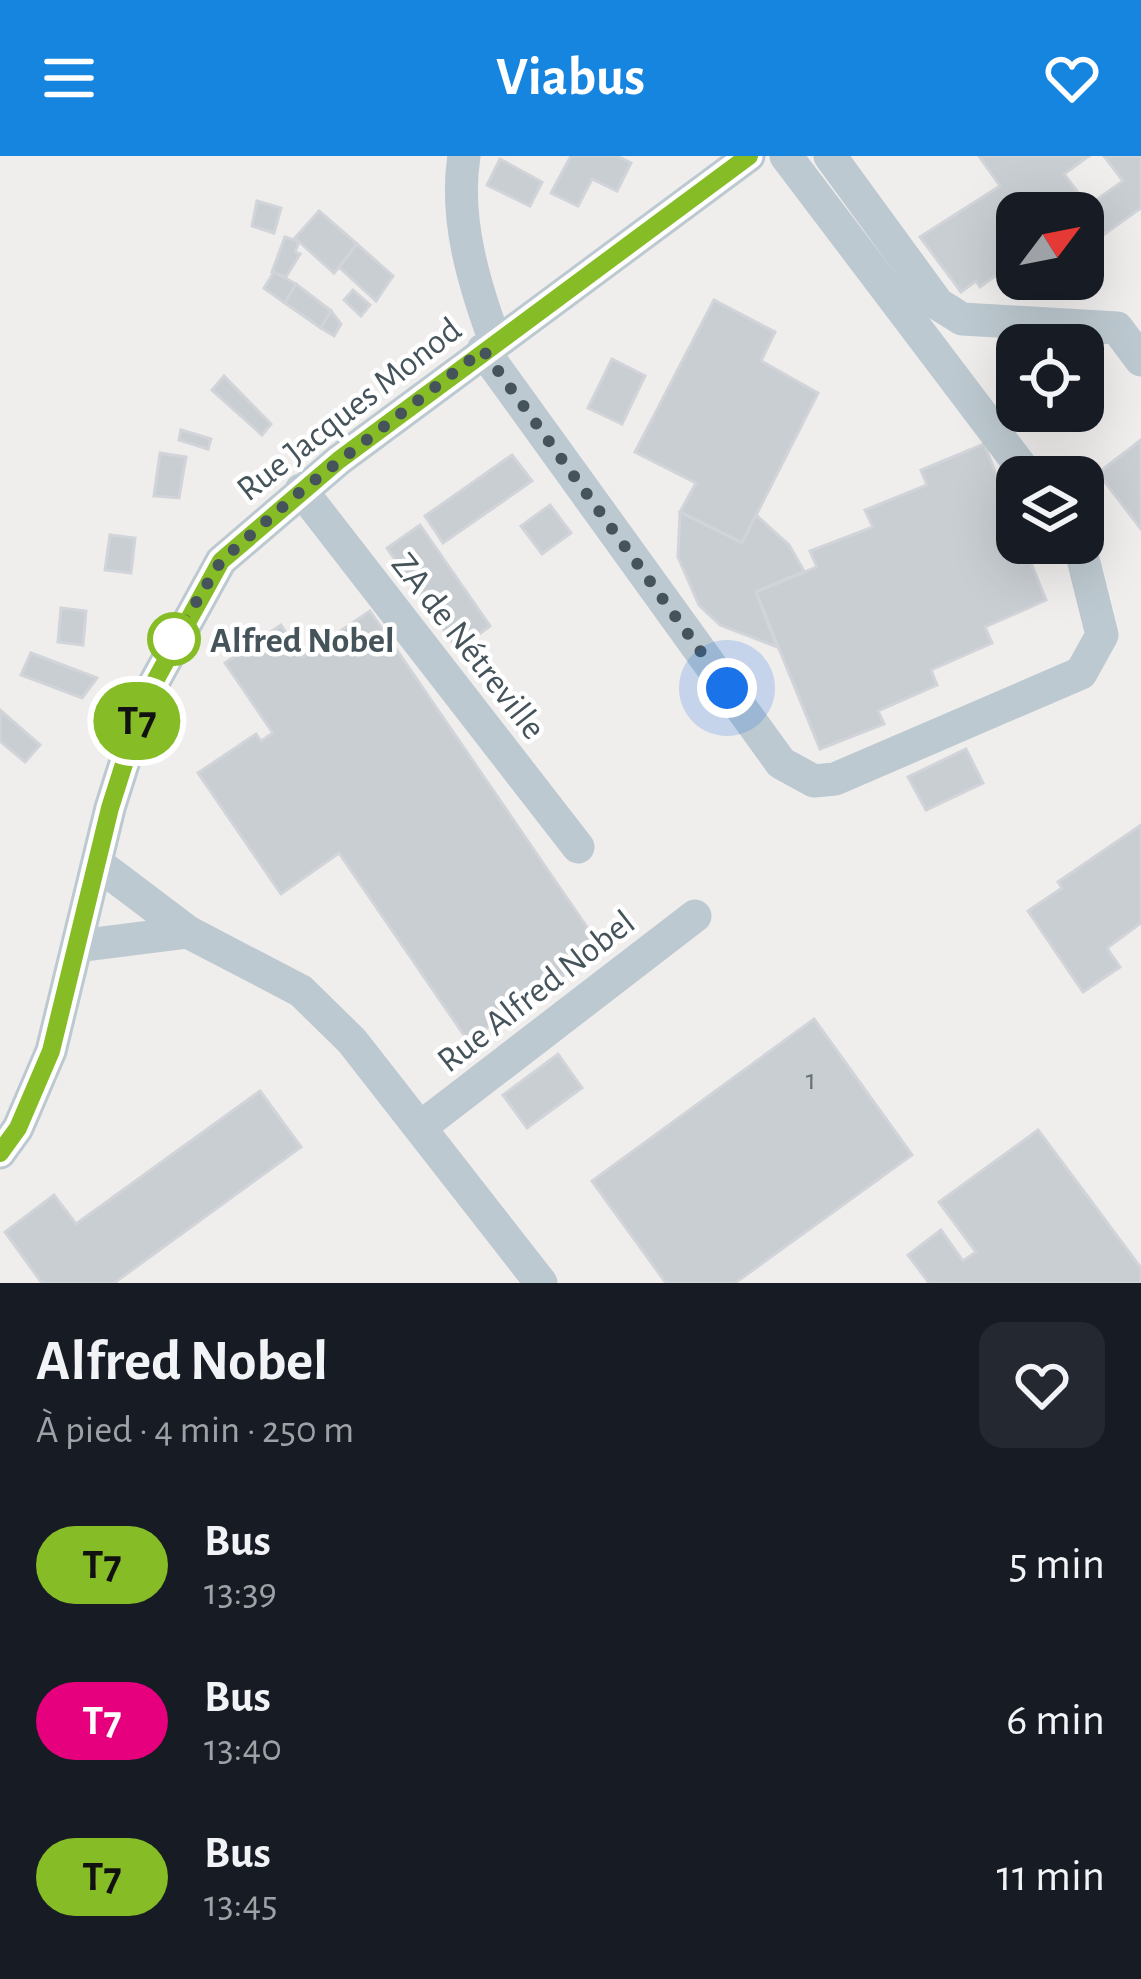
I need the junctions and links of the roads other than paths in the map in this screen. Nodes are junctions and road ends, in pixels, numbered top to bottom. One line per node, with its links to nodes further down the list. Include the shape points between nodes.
1 (464, 156): 5 (street, via 464,228)
2 (749, 156): 5 (street, Rue Jacques Monod)
3 (786, 156): 7 (street)
4 (830, 156): 6 (street, via 938,304 962,319 1117,328)
5 (489, 345): 8 (street, Rue Jacques Monod); 9 (street, via 782,764 814,781 836,779 1081,674 1102,635)
6 (1141, 360)
7 (1013, 456)
8 (302, 490): 10 (street, ZA de Nétreville); 11 (street, Rue Jacques Monod, via 221,561 174,638 130,741)
9 (1083, 564)
10 (578, 847)
11 (98, 864): 13 (street, Rue Alfred Nobel); 14 (street, Rue Jacques Monod)
12 (695, 916): 15 (street, Rue Alfred Nobel)
13 (188, 932): 14 (street); 15 (street, Rue Alfred Nobel, via 301,991)
14 (78, 946): 16 (street, Rue Jacques Monod, via 51,1051)
15 (422, 1126): 17 (street, Rue Alfred Nobel)
16 (0, 1153)
17 (541, 1283)

